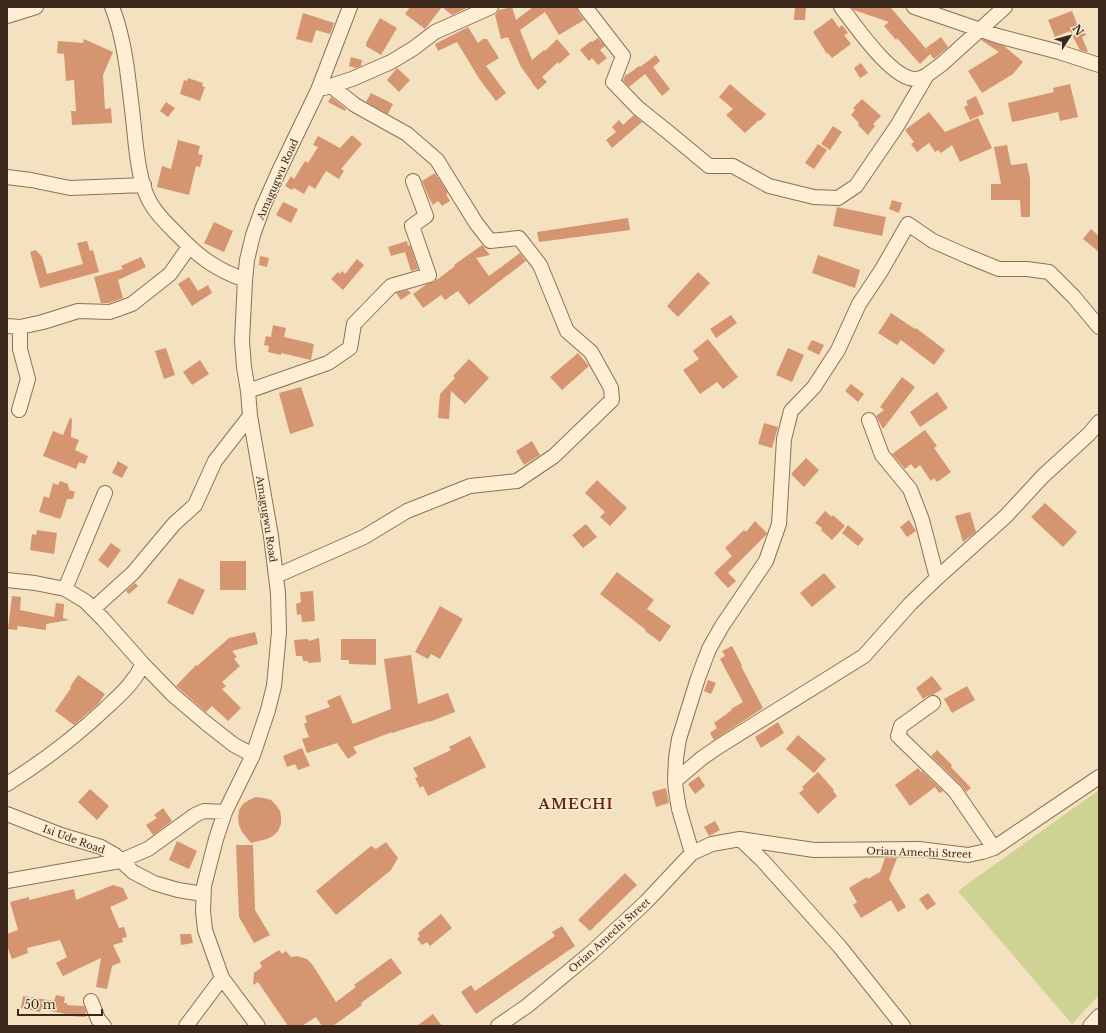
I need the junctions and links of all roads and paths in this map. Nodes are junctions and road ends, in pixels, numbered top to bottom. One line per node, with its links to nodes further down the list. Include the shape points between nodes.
1 (36, 7): 9 (street)
2 (112, 7): 16 (street, via 122,41 138,162)
3 (350, 7): 13 (street, Amagugwu Road)
4 (490, 7): 13 (street, via 435,32 391,62)
5 (585, 7): 12 (street, via 623,56 613,82 638,108 709,166 733,166 769,186 814,197 838,198 856,186)
6 (841, 7): 12 (street, via 867,42 890,66 909,78)
7 (914, 7): 10 (street)
8 (1005, 7): 10 (street)
9 (7, 16)
10 (979, 29): 11 (street); 12 (street)
11 (1099, 66)
12 (928, 75)
13 (325, 88): 18 (street, Amagugwu Road, via 279,171 263,206 253,235); 27 (street, via 406,134 437,160 490,241 519,238 540,265 567,331 591,352 611,388 612,400 554,456 517,481 470,486 414,508 364,537)
14 (7, 177): 16 (street, via 70,188)
15 (413, 181): 21 (street, via 426,216 412,226 429,275 391,286 354,324 350,348 328,363)
16 (144, 185): 17 (street, via 154,208)
17 (189, 247): 18 (street, via 217,268); 19 (street, via 170,274 132,304 110,312 78,311 43,322)
18 (245, 280): 21 (street, Amagugwu Road, via 242,341)
19 (13, 326): 22 (street, via 28,379)
20 (1099, 327): 36 (street, via 1074,296 1049,272 999,269 933,241 908,224 859,304 838,350 814,387 791,411 784,439 779,524 766,561 709,649 679,739)
21 (248, 391): 23 (street, Amagugwu Road)
22 (19, 410)
23 (250, 416): 27 (street, Amagugwu Road); 31 (street, via 216,461 195,505 174,524 132,573)
24 (869, 420): 28 (street, via 882,455 910,489 922,520)
25 (1099, 422): 28 (street, via 1006,516)
26 (105, 493): 30 (street)
27 (276, 576): 34 (street, Amagugwu Road, via 279,632 274,686)
28 (937, 578): 36 (street, via 864,656 718,747)
29 (7, 580): 30 (street)
30 (64, 589): 31 (street, via 85,601)
31 (93, 609): 32 (street)
32 (143, 664): 34 (street, via 173,695 206,723 234,745); 37 (street, via 130,684 89,724)
33 (934, 702): 41 (street, via 901,726 898,736 955,791)
34 (252, 755): 38 (street, Amagugwu Road)
35 (1099, 777): 41 (street, Orian Amechi Street)
36 (675, 781): 42 (street, via 679,810)
37 (7, 784)
38 (225, 812): 43 (street, via 204,811 195,815 148,850); 45 (street, Amagugwu Road, via 209,862)
39 (7, 814): 43 (street, Isi Ude Road, via 101,847)
40 (740, 839): 41 (street, Orian Amechi Street, via 814,850 919,849 968,855); 42 (street, Orian Amechi Street, via 712,844); 53 (street, via 840,947)
41 (994, 848)
42 (692, 853): 52 (street, Orian Amechi Street, via 646,902 592,952 527,1006)
43 (120, 861): 44 (street); 45 (street, Isi Ude Road, via 133,872 154,883)
44 (7, 881)
45 (203, 894): 46 (street, Amagugwu Road, via 205,930)
46 (222, 978): 50 (street); 51 (street, Amagugwu Road)
47 (91, 1001): 49 (street, via 98,1019)
48 (1099, 1016): 54 (street)
49 (104, 1026)
50 (186, 1026)
51 (258, 1026)
52 (498, 1026)
53 (903, 1026)
54 (1090, 1026)

